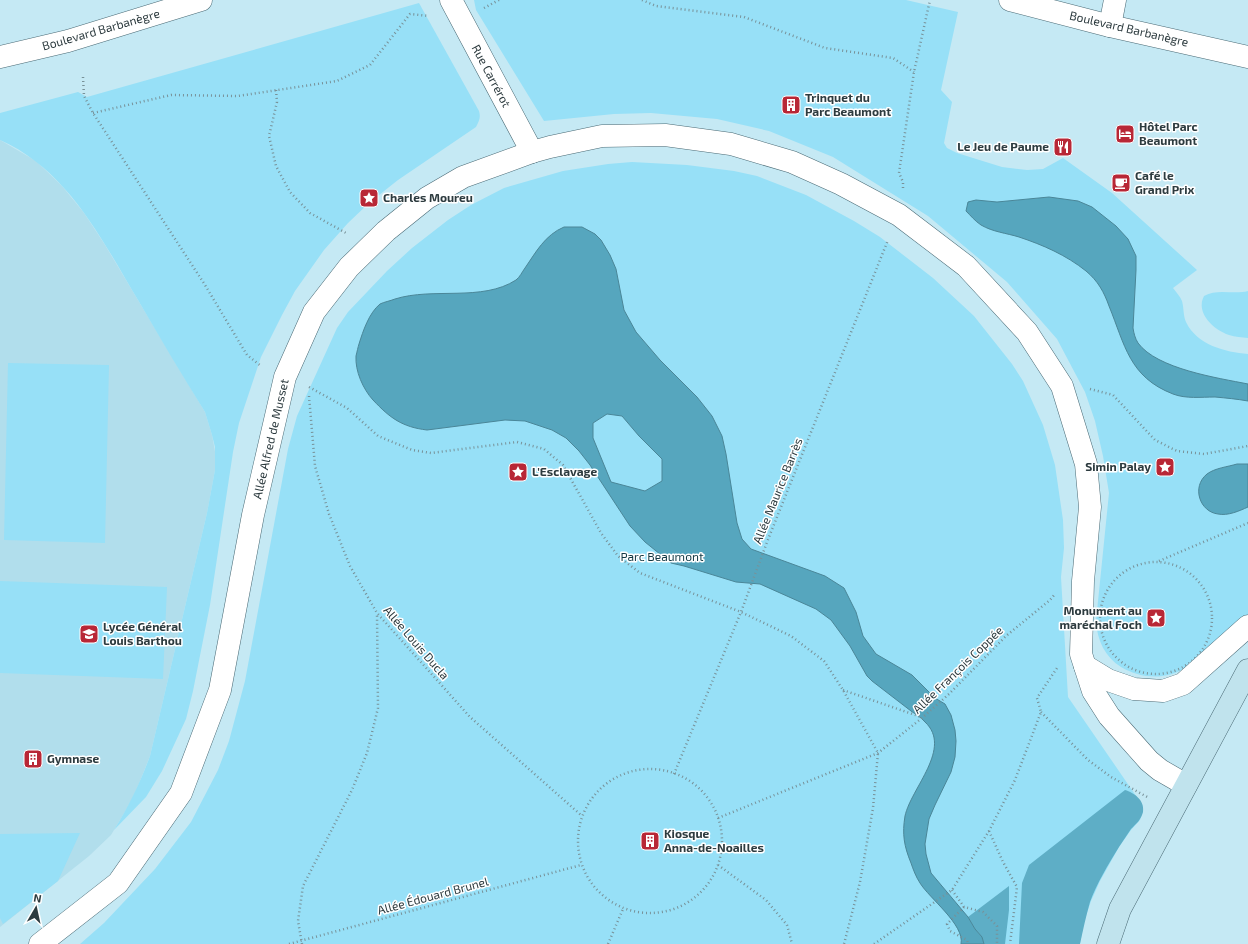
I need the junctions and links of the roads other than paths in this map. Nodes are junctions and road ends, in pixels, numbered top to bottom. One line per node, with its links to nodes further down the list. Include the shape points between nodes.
1 (201, 0): 6 (street, Boulevard Barbanègre, via 68,41)
2 (451, 0): 8 (street, Rue Carrérot)
3 (1010, 0): 5 (street, Boulevard Barbanègre)
4 (1115, 0): 5 (street)
5 (1110, 26): 7 (street, Boulevard Barbanègre)
6 (0, 57)
7 (1248, 57)
8 (532, 152): 10 (street, Allée Alfred de Musset, via 602,136 666,135 731,144 792,162 841,184 898,215 966,266 1027,332 1062,386 1086,464 1090,507 1082,580); 13 (street, Allée Alfred de Musset, via 463,177 427,198 386,231 349,267 314,312 285,377 253,515 220,690 181,793 118,883)
9 (1248, 626): 10 (street, via 1183,684 1163,692 1134,689 1108,680)
10 (1083, 660): 12 (street, Allée Alfred de Musset, via 1093,691 1109,716 1149,761)
11 (1248, 670): 12 (main road)
12 (1186, 785): 14 (main road, via 1120,909)
13 (40, 944)
14 (1108, 944)

